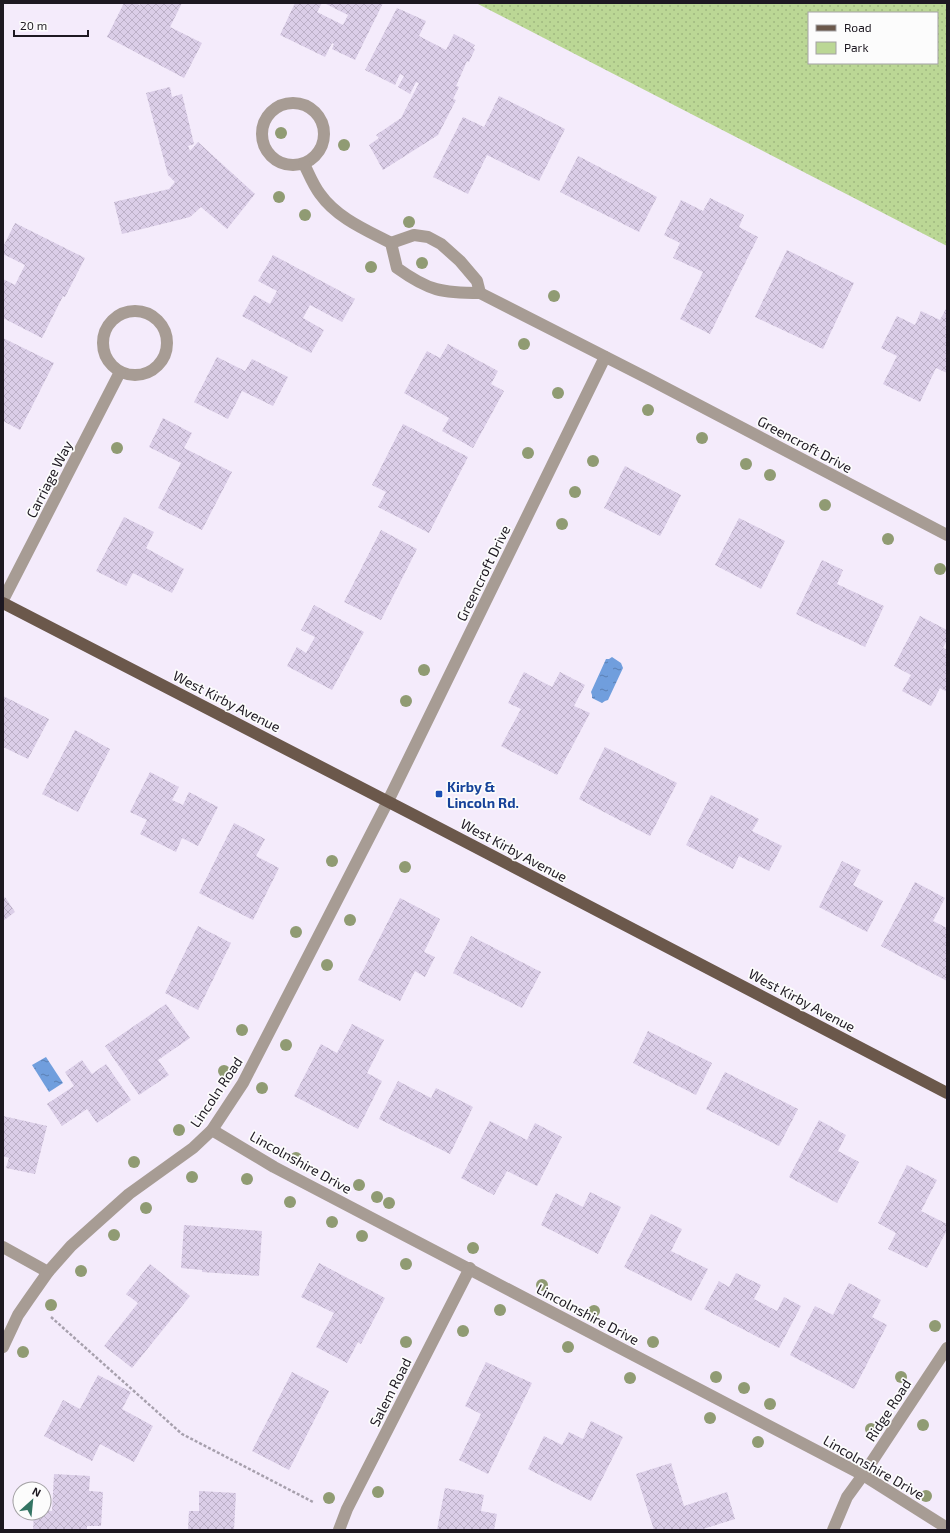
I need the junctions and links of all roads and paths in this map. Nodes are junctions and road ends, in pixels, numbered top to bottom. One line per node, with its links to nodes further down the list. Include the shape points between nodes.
1 (304, 164): 1 (street, via 314,158 320,150 324,140 324,129 314,111 304,105 283,104 274,109 265,120 261,135 263,145 275,161 284,165); 2 (street, via 320,195 342,216)
2 (391, 243): 3 (street, Greencroft Drive, via 397,268 414,280 440,291); 3 (street, via 414,235 428,237 441,244 477,281)
3 (480, 293): 4 (street, Greencroft Drive)
4 (605, 357): 6 (street, Greencroft Drive); 8 (street, Greencroft Drive)
5 (120, 372): 5 (street, via 141,375 151,371 165,356 167,335 155,317 146,312 124,312 114,317 107,325 102,346 105,357 111,366); 7 (street, Carriage Way)
6 (947, 535)
7 (3, 601): 8 (main road, West Kirby Avenue)
8 (388, 801): 9 (main road, West Kirby Avenue); 10 (street, Lincoln Road, via 243,1083)
9 (947, 1093)
10 (212, 1130): 12 (street, Lincolnshire Drive, via 274,1167); 13 (street, Lincoln Road, via 193,1148 129,1194 71,1246)
11 (3, 1247): 13 (street)
12 (470, 1268): 17 (street, Lincolnshire Drive); 20 (street, Salem Road, via 347,1508)
13 (48, 1272): 15 (street, Lincoln Road, via 18,1315)
14 (51, 1317): 18 (path, via 182,1434)
15 (3, 1347)
16 (947, 1348): 17 (street, Ridge Road)
17 (863, 1475): 19 (street, Lincolnshire Drive); 21 (street, Ridge Road, via 847,1497)
18 (313, 1502)
19 (947, 1528)
20 (339, 1530)
21 (833, 1530)

